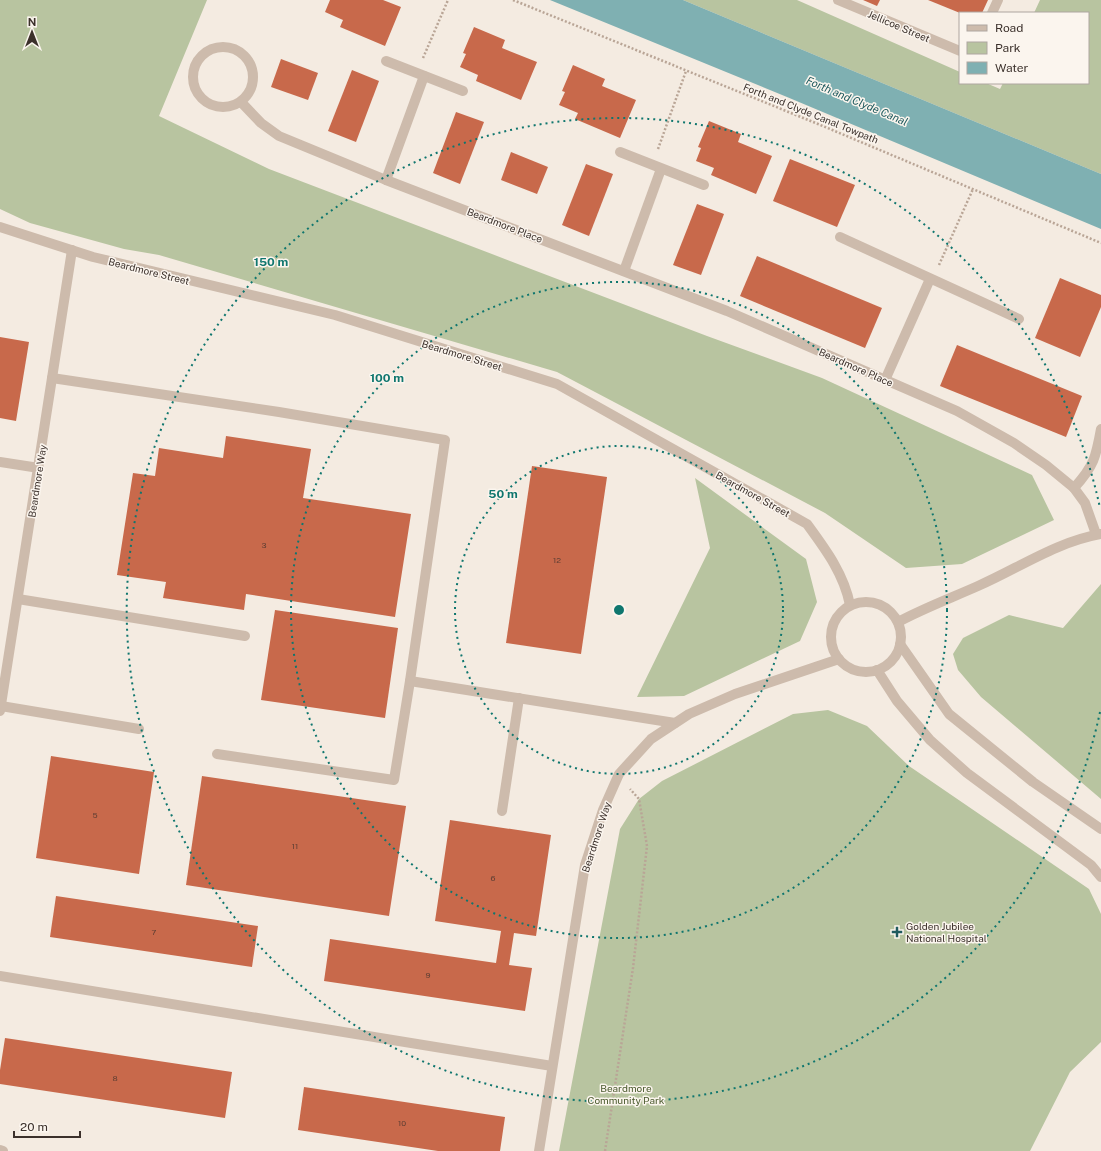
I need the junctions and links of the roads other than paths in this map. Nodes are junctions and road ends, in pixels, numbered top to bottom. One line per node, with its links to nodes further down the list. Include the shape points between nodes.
1 (838, 0): 4 (street, Jellicoe Street)
2 (998, 0): 3 (street)
3 (992, 12)
4 (959, 51)
5 (386, 61): 6 (street)
6 (424, 76): 7 (street); 11 (street)
7 (462, 91)
8 (241, 102): 8 (street, via 231,107 219,107 208,104 199,96 194,86 193,74 196,63 204,54 214,48 226,47 245,56 254,75 253,85); 11 (street, Beardmore Place, via 261,123 279,136)
9 (620, 152): 10 (street)
10 (661, 169): 12 (street); 16 (street)
11 (386, 180): 16 (street, Beardmore Place)
12 (704, 185)
13 (0, 227): 15 (street, Beardmore Street)
14 (840, 237): 17 (street)
15 (72, 250): 19 (street, Beardmore Way); 27 (street, Beardmore Street, via 335,316 557,384 807,524 832,559 847,589)
16 (624, 271): 20 (street, Beardmore Place, via 727,311)
17 (931, 280): 18 (street); 20 (street)
18 (1018, 320)
19 (52, 378): 23 (street, Beardmore Way); 33 (street, via 445,440)
20 (886, 380): 24 (street, Beardmore Place, via 957,411 1046,465)
21 (1101, 429): 24 (street, via 1098,449 1090,470)
22 (0, 462): 23 (street)
23 (38, 468): 26 (street, Beardmore Way)
24 (1074, 488): 25 (street, Beardmore Place, via 1085,503)
25 (1099, 534): 28 (street, via 1042,553 979,586 929,606)
26 (18, 599): 29 (street); 35 (street, Beardmore Way)
27 (850, 605): 28 (street, via 872,602 882,606); 31 (street, via 835,620 832,629 831,640)
28 (898, 622): 30 (street, via 901,632)
29 (245, 636)
30 (900, 644): 32 (street, via 896,655); 40 (street, via 949,714 1033,782)
31 (839, 659): 32 (street, via 857,670); 36 (street, Beardmore Way, via 735,694 689,714)
32 (878, 670): 41 (street, via 897,700 930,740 967,773 1091,865)
33 (410, 681): 34 (street); 38 (street, via 394,780)
34 (519, 698): 36 (street); 39 (street)
35 (0, 708): 37 (street)
36 (675, 723): 43 (street, Beardmore Way, via 651,739 619,774 603,810 585,865)
37 (139, 729)
38 (217, 754)
39 (502, 811)
40 (1101, 829)
41 (1101, 876)
42 (0, 976): 43 (street)
43 (552, 1066): 46 (street, Beardmore Way)
44 (0, 1150): 45 (street)
45 (4, 1151)
46 (539, 1151)

